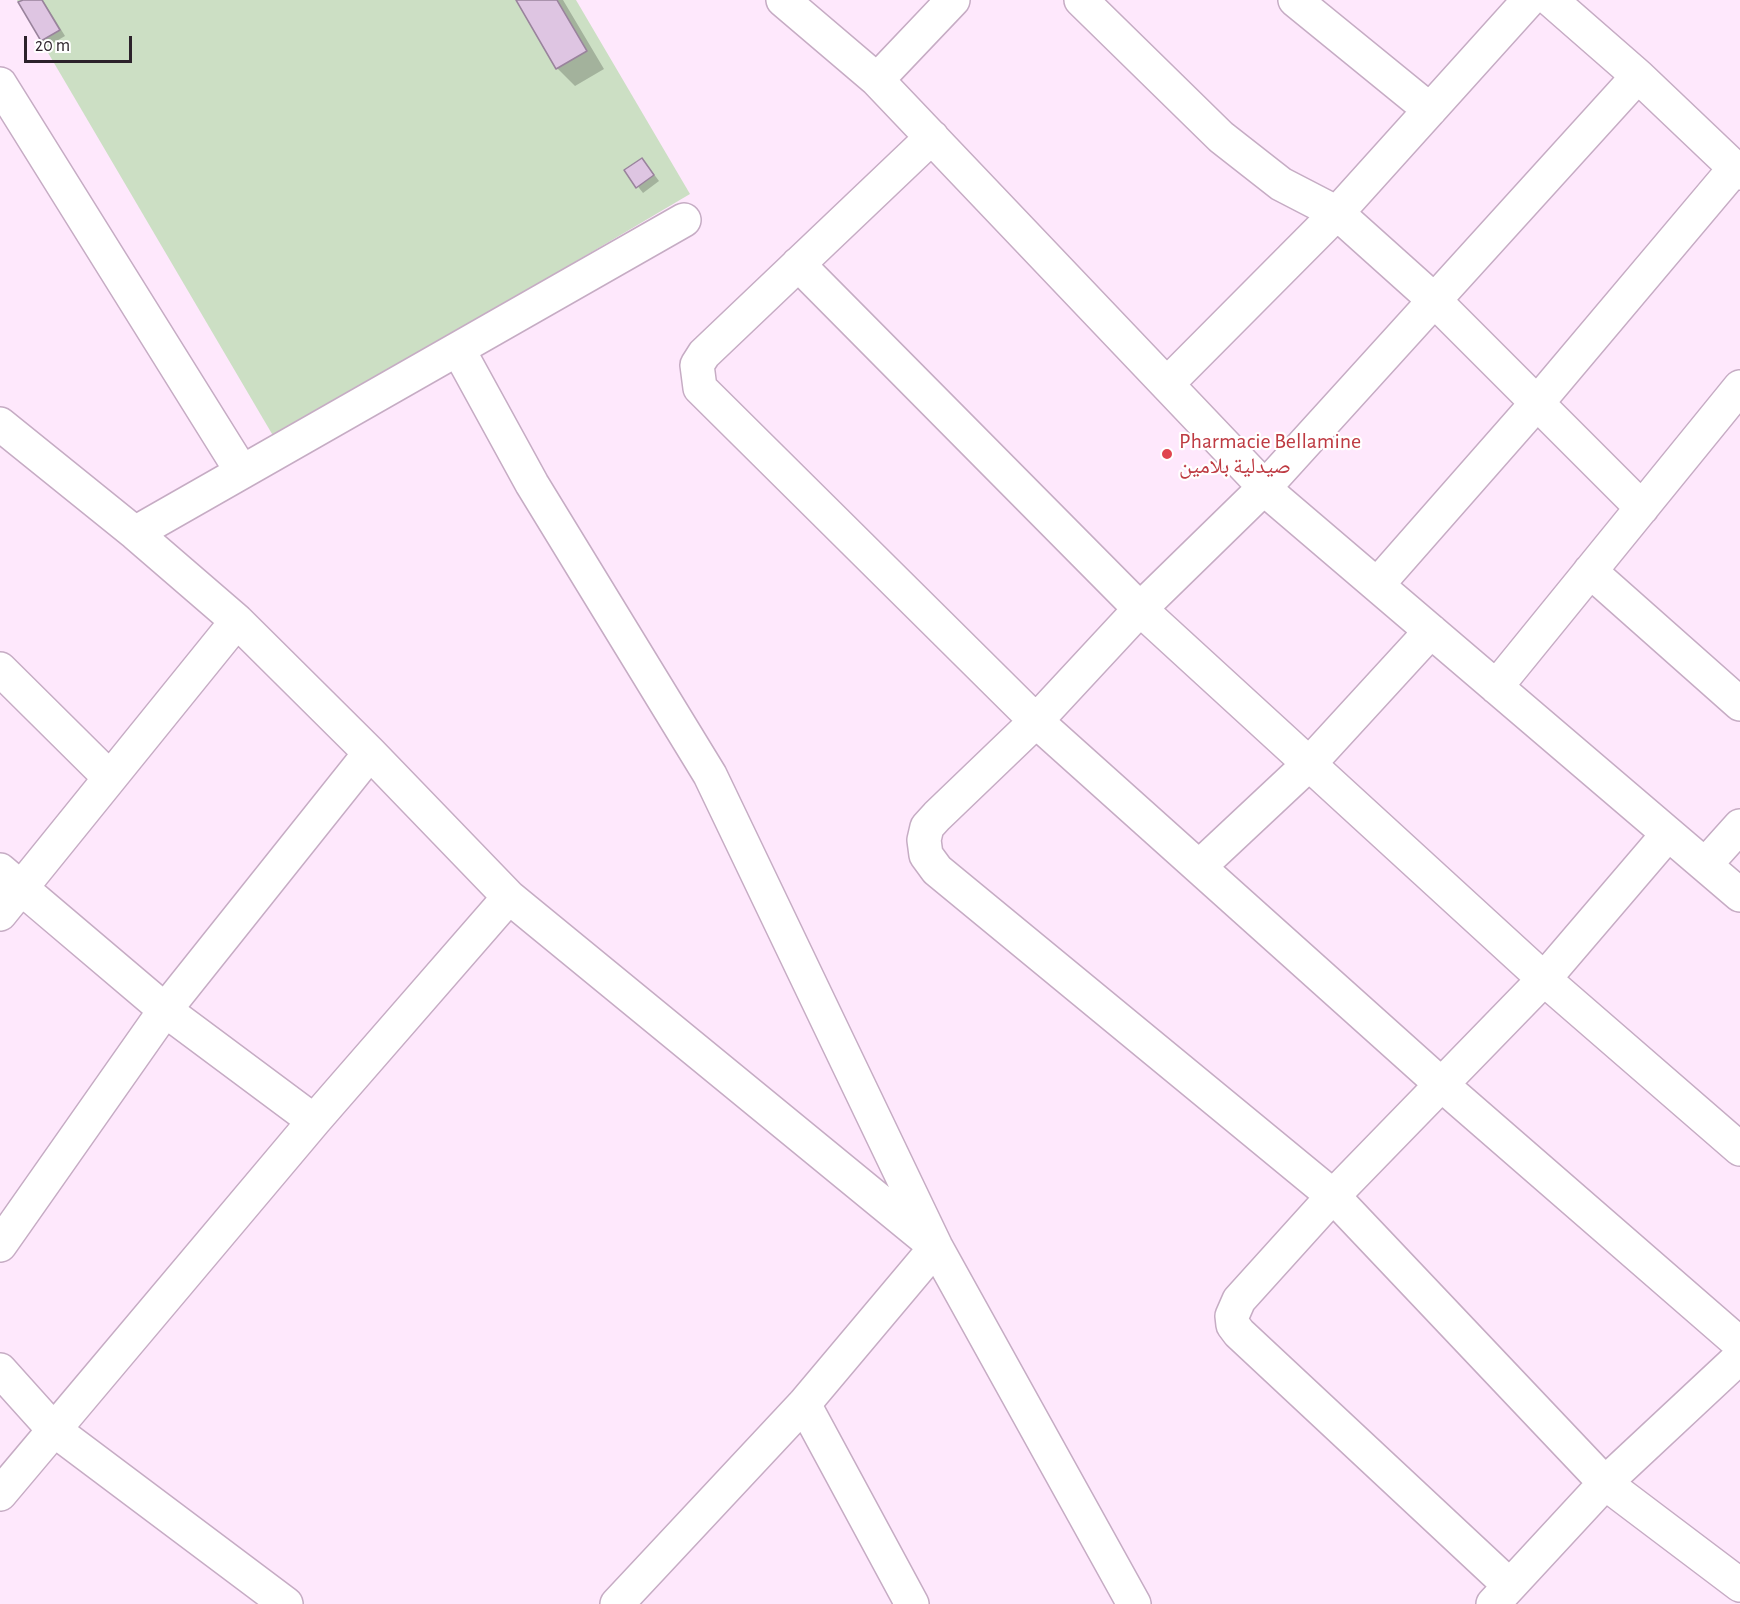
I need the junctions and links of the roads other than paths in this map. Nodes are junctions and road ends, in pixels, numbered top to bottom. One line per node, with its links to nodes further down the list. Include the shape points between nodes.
1 (783, 0): 8 (street)
2 (953, 0): 8 (street)
3 (1081, 0): 13 (street, via 1221,137 1281,184)
4 (1296, 0): 10 (street)
5 (1529, 0): 10 (street)
6 (1551, 0): 7 (street)
7 (1638, 76): 12 (street); 16 (street)
8 (877, 80): 11 (street)
9 (0, 84): 22 (street)
10 (1430, 110): 13 (street)
11 (932, 137): 15 (street); 18 (street)
12 (1737, 171): 20 (street)
13 (1337, 213): 16 (street); 18 (street)
14 (684, 220): 17 (street)
15 (798, 264): 28 (street); 34 (street, via 704,354 697,365 700,388)
16 (1434, 300): 20 (street); 23 (street)
17 (458, 349): 22 (street); 53 (street, via 532,484 710,776)
18 (1167, 384): 23 (street)
19 (1739, 392): 24 (street)
20 (1537, 403): 24 (street); 27 (street)
21 (0, 424): 25 (street)
22 (242, 472): 25 (street)
23 (1265, 487): 27 (street); 28 (street)
24 (1642, 508): 26 (street)
25 (135, 533): 29 (street)
26 (1590, 571): 32 (street); 33 (street)
27 (1377, 585): 30 (street)
28 (1140, 609): 34 (street); 36 (street)
29 (237, 621): 35 (street); 37 (street)
30 (1431, 631): 32 (street); 36 (street)
31 (0, 669): 37 (street)
32 (1496, 687): 39 (street)
33 (1740, 704)
34 (1036, 721): 41 (street); 51 (street, via 927,827 926,855 937,870)
35 (370, 753): 44 (street); 47 (street)
36 (1309, 764): 41 (street); 46 (street)
37 (110, 778): 42 (street)
38 (1740, 826): 40 (street)
39 (1668, 834): 40 (street); 46 (street)
40 (1705, 865): 43 (street)
41 (1199, 867): 48 (street)
42 (11, 879): 45 (street); 47 (street)
43 (1740, 895)
44 (509, 897): 49 (street); 53 (street)
45 (0, 914)
46 (1544, 979): 48 (street); 50 (street)
47 (165, 1010): 49 (street); 52 (street)
48 (1443, 1085): 51 (street); 54 (street)
49 (314, 1121): 58 (street)
50 (1740, 1149)
51 (1333, 1197): 59 (street); 62 (street, via 1239,1300 1233,1325)
52 (0, 1245)
53 (936, 1247): 57 (street); 67 (street)
54 (1740, 1344)
55 (1740, 1357): 59 (street)
56 (0, 1370): 58 (street)
57 (804, 1404): 65 (street); 66 (street)
58 (53, 1429): 60 (street); 64 (street)
59 (1605, 1483): 61 (street); 62 (street)
60 (0, 1494)
61 (1740, 1585)
62 (1501, 1595)
63 (1740, 1595): 68 (street)
64 (286, 1604)
65 (617, 1604)
66 (912, 1604)
67 (1134, 1604)
68 (1733, 1604)

